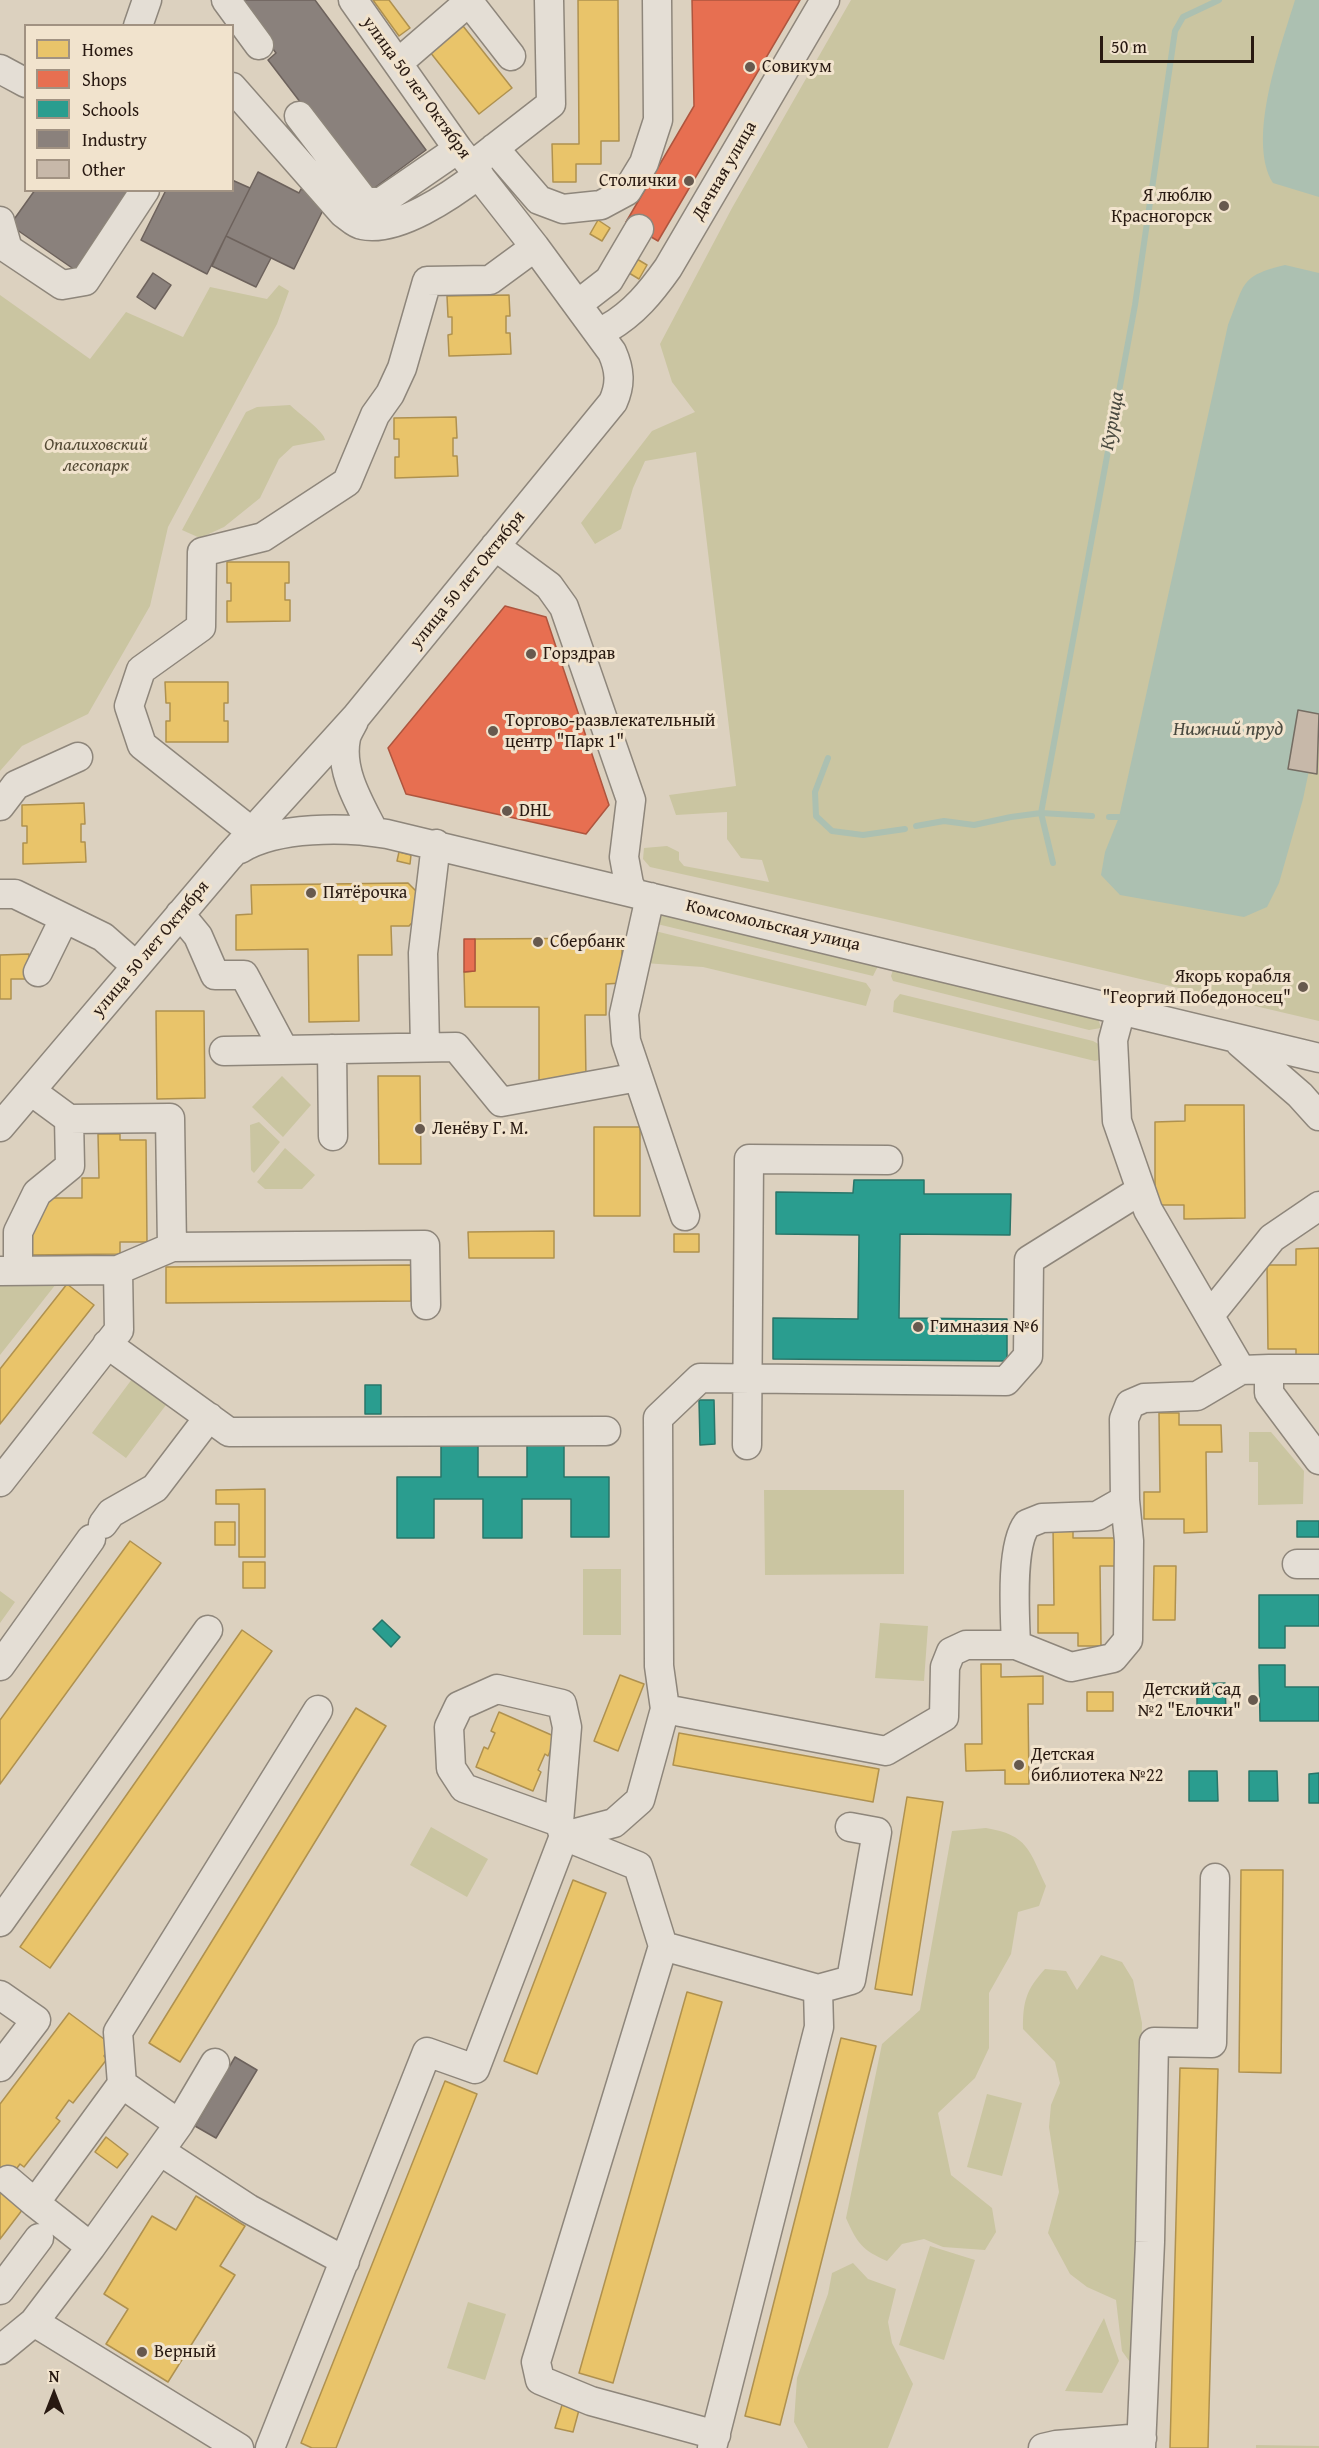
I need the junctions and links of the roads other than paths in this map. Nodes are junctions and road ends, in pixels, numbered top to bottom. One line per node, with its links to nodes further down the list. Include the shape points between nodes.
1 (226, 0): 7 (street)
2 (353, 0): 9 (street, улица 50 лет Октября)
3 (549, 0): 14 (street, via 551,104)
4 (657, 0): 14 (street, via 658,120 644,163 627,191 601,205 563,209 539,200)
5 (825, 0): 21 (street, Дачная улица, via 668,268 629,315)
6 (470, 1): 8 (street); 9 (street)
7 (259, 45)
8 (511, 57)
9 (398, 63): 15 (street, улица 50 лет Октября)
10 (0, 69): 11 (street)
11 (24, 82)
12 (234, 89): 15 (street, via 343,213 359,225 374,227 396,222 436,203)
13 (299, 116): 15 (street, via 365,202 381,202)
14 (494, 148): 15 (street)
15 (469, 163): 19 (street, улица 50 лет Октября)
16 (144, 192): 17 (street, via 85,281 62,285 8,249)
17 (0, 221)
18 (634, 227): 20 (street)
19 (535, 247): 20 (street, улица 50 лет Октября); 26 (street, via 490,280 427,281 402,368 375,415 347,482 263,537 202,552 201,627 141,670 129,706 142,745)
20 (586, 298): 22 (street, улица 50 лет Октября, via 618,366 619,390)
21 (608, 328)
22 (495, 546): 23 (street, улица 50 лет Октября); 31 (street, via 549,586 564,607 631,800 624,857 626,873)
23 (355, 718): 26 (street, улица 50 лет Октября); 27 (street, via 346,737 347,766 356,796)
24 (78, 757): 25 (street, via 16,785)
25 (0, 806)
26 (252, 832): 29 (street, улица 50 лет Октября)
27 (374, 832): 28 (street, Комсомольская улица); 29 (street, Комсомольская улица, via 333,830 276,836 243,847)
28 (436, 844): 31 (street, Комсомольская улица); 38 (street, via 423,953)
29 (229, 857): 32 (street, улица 50 лет Октября)
30 (5, 886): 33 (street)
31 (642, 895): 36 (street, Комсомольская улица); 43 (street, via 624,1014 626,1041)
32 (180, 914): 34 (street, улица 50 лет Октября); 40 (street, via 198,936 215,975 244,975)
33 (64, 919): 34 (street, via 103,937); 35 (street)
34 (136, 966): 44 (street, улица 50 лет Октября)
35 (38, 972)
36 (1121, 1010): 37 (street, Комсомольская улица); 50 (street, via 1113,1040 1117,1121)
37 (1234, 1038): 42 (street, Комсомольская улица); 45 (street)
38 (425, 1047): 39 (street); 43 (street, via 456,1047 501,1102)
39 (332, 1048): 40 (street); 48 (street)
40 (284, 1050): 41 (street)
41 (224, 1051)
42 (1319, 1058)
43 (638, 1077): 52 (street)
44 (31, 1091): 46 (street, улица 50 лет Октября); 47 (street)
45 (1319, 1116)
46 (3, 1118)
47 (69, 1119): 53 (street, via 170,1118); 55 (street, via 70,1166 37,1193 18,1232)
48 (333, 1136)
49 (888, 1160): 62 (street, via 749,1159)
50 (1141, 1190): 57 (street, via 1148,1210); 62 (street, via 1029,1260 1028,1356 1006,1381)
51 (1319, 1206): 57 (street, via 1272,1238)
52 (685, 1216)
53 (172, 1247): 54 (street); 56 (street, via 425,1245)
54 (118, 1270): 55 (street); 58 (street, via 119,1330)
55 (9, 1271)
56 (426, 1305)
57 (1210, 1315): 61 (street)
58 (107, 1344): 63 (street); 67 (street)
59 (1269, 1369): 60 (street); 61 (street); 66 (street, via 1269,1393)
60 (1319, 1369)
61 (1241, 1370): 68 (street, via 1197,1396 1144,1398 1130,1404 1124,1419)
62 (747, 1378): 65 (street); 72 (street, via 700,1378 658,1418 659,1666)
63 (209, 1417): 64 (street, via 229,1432); 71 (street, via 155,1488 111,1513)
64 (606, 1431)
65 (747, 1445)
66 (1319, 1460)
67 (0, 1482)
68 (1125, 1500): 70 (street, via 1097,1516 1042,1518 1023,1530 1014,1590); 70 (street, via 1129,1541 1128,1640 1113,1658 1071,1667)
69 (208, 1630): 77 (street)
70 (1016, 1645): 72 (street, via 966,1645 951,1652 945,1667 944,1717 886,1751)
71 (0, 1666)
72 (665, 1709): 75 (street, via 640,1800 614,1823)
73 (318, 1710): 83 (street, via 118,2032)
74 (850, 1827): 79 (street, via 877,1832 851,1980)
75 (561, 1829): 75 (street, via 567,1727 562,1704 497,1689 459,1707 449,1727 451,1768 464,1788); 78 (street, via 638,1866); 90 (street, via 475,2069 427,2052)
76 (1215, 1878): 95 (street, via 1212,2043 1154,2042)
77 (0, 1922)
78 (663, 1946): 79 (street); 94 (street, via 536,2362 540,2380)
79 (818, 1989): 94 (street, via 819,2027)
80 (0, 1995): 82 (street, via 36,2020)
81 (215, 2063): 84 (street)
82 (0, 2067)
83 (122, 2084): 84 (street); 87 (street)
84 (179, 2124): 85 (street)
85 (160, 2151): 89 (street); 90 (street, via 249,2209)
86 (8, 2180): 87 (street)
87 (35, 2203): 89 (street)
88 (39, 2238): 91 (street)
89 (91, 2247): 92 (street)
90 (345, 2261): 97 (street)
91 (0, 2290)
92 (34, 2322): 93 (street); 96 (street)
93 (0, 2350)
94 (714, 2442)
95 (1142, 2443): 98 (street)
96 (239, 2448)
97 (270, 2448)
98 (1043, 2448)

